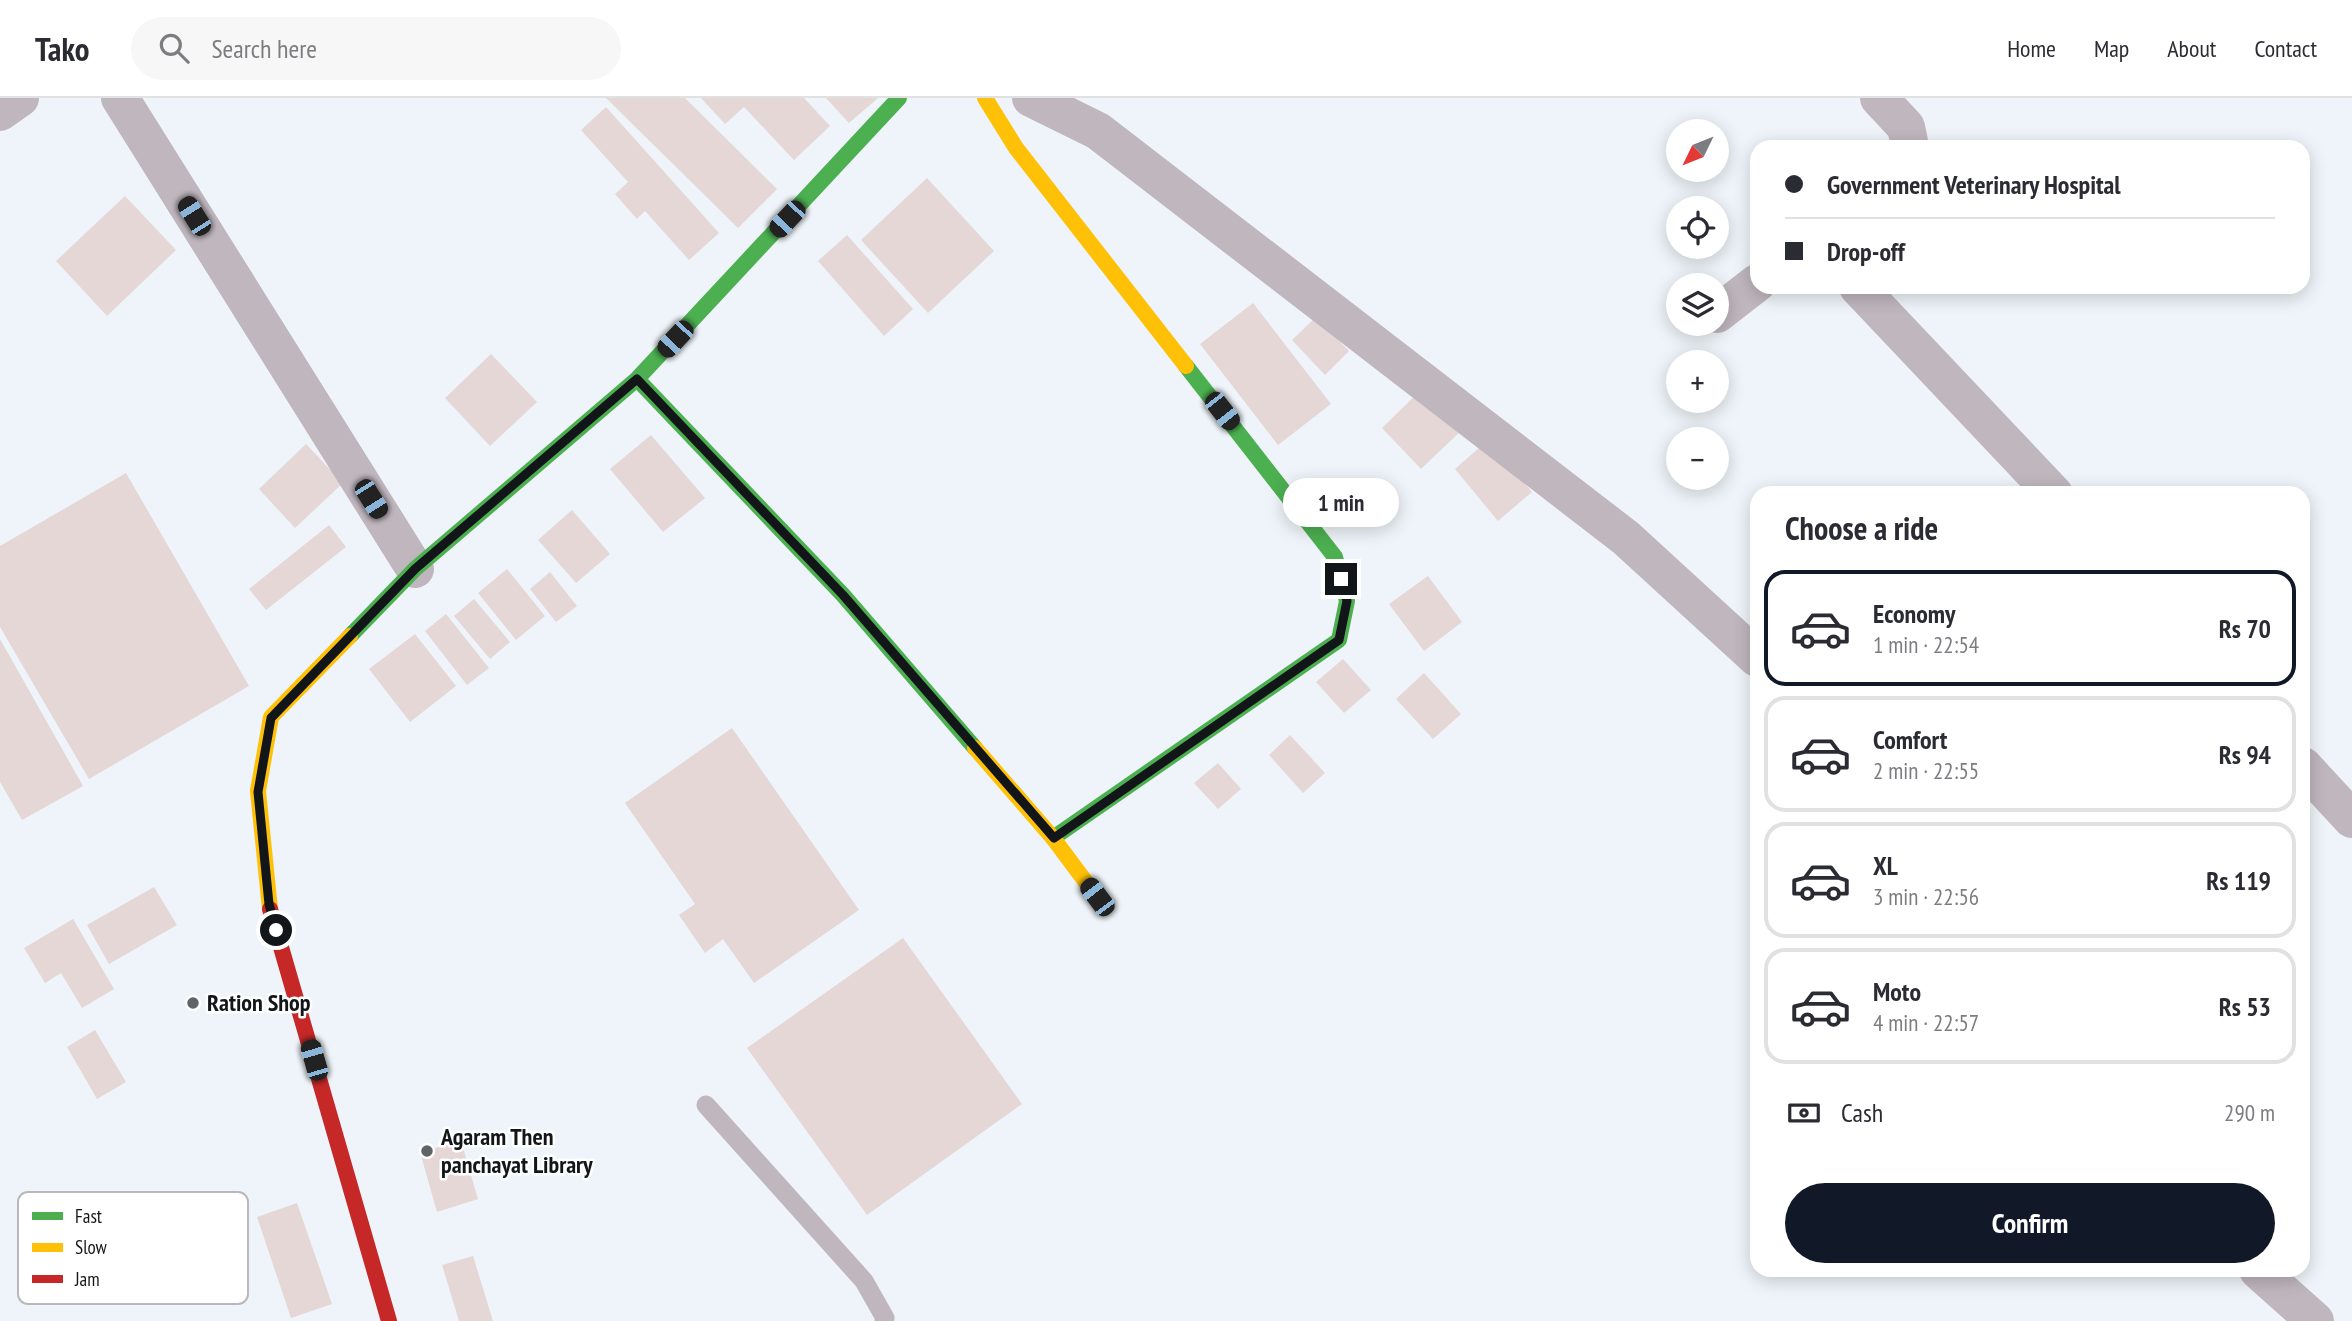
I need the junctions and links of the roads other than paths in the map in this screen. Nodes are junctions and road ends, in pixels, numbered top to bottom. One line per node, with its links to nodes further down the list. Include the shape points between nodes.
1 (20, 98): 7 (street)
2 (121, 98): 14 (street)
3 (899, 98): 12 (street)
4 (985, 98): 18 (street, via 1016,148 1335,557 1347,601 1339,640)
5 (1031, 98): 15 (street, via 1098,131 1163,181 1626,538)
6 (1879, 98): 8 (street, via 1906,127)
7 (0, 112)
8 (1909, 140)
9 (1750, 288): 11 (street)
10 (1865, 294): 13 (street)
11 (1729, 305)
12 (637, 379): 14 (street); 18 (street, via 843,595)
13 (2046, 486)
14 (415, 569): 22 (street, via 271,718 258,792 269,904)
15 (1750, 652)
16 (2310, 774): 17 (street)
17 (2352, 819)
18 (1054, 838): 19 (street)
19 (1097, 897)
20 (706, 1105): 23 (lane, via 864,1281)
21 (2266, 1277): 24 (street)
22 (389, 1321)
23 (884, 1321)
24 (2315, 1321)

